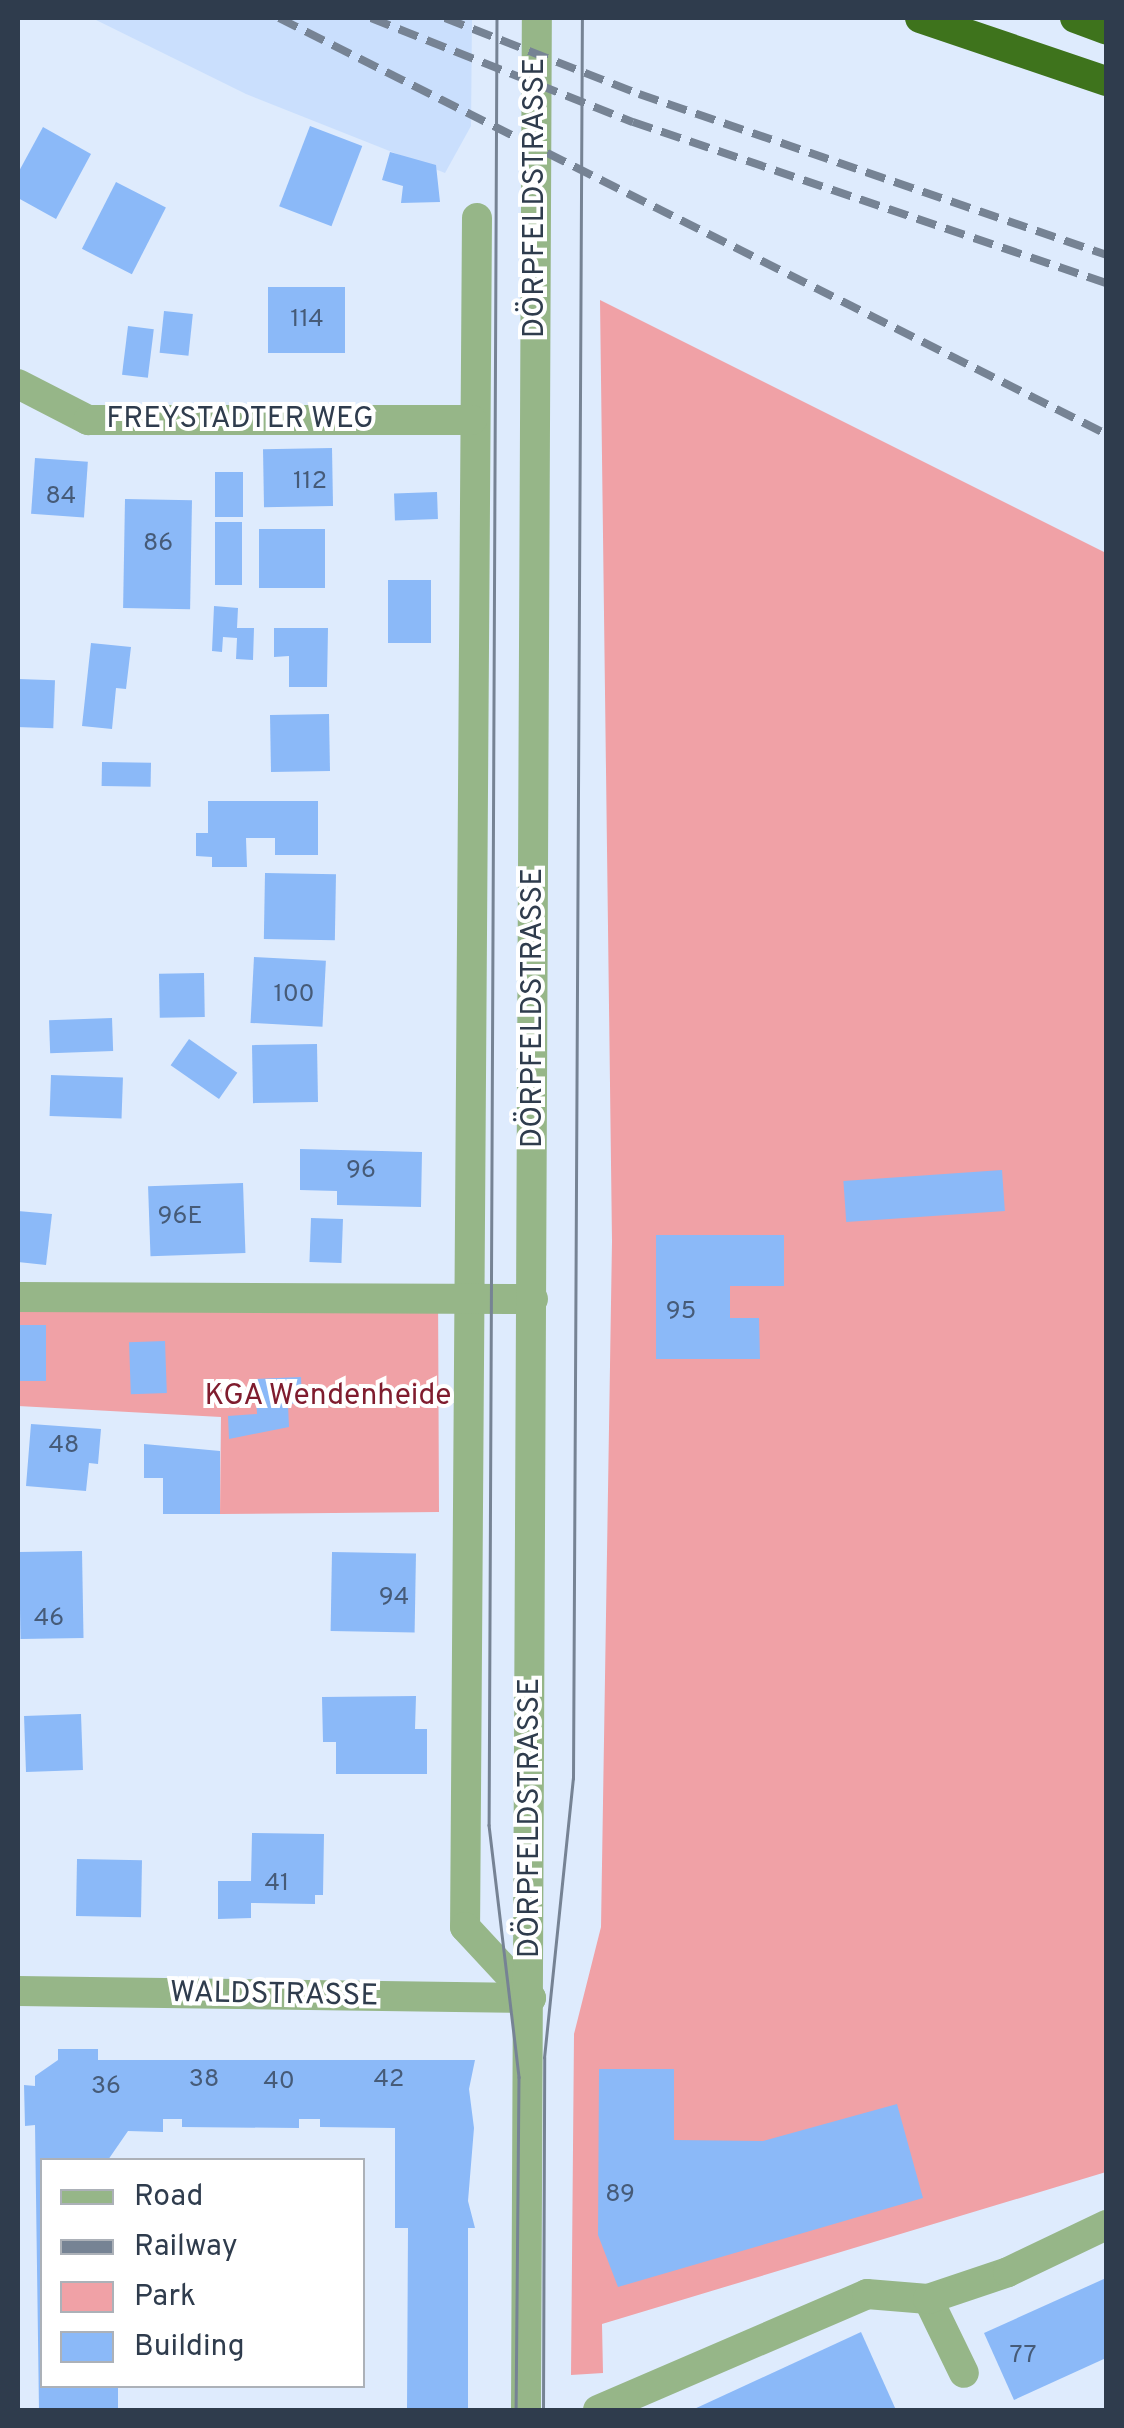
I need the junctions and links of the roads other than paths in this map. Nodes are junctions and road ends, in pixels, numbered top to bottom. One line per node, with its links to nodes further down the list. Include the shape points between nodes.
1 (537, 18): 10 (street, DÖRPFELDSTRASSE)
2 (920, 18): 5 (highway)
3 (1075, 18): 4 (highway)
4 (1106, 29)
5 (1106, 81)
6 (477, 218): 8 (street, DÖRPFELDSTRASSE)
7 (18, 384): 8 (street, FREYSTADTER WEG, via 88,420)
8 (472, 420): 11 (street, DÖRPFELDSTRASSE)
9 (18, 1297): 11 (street)
10 (533, 1299): 11 (street); 13 (street, DÖRPFELDSTRASSE)
11 (468, 1300): 13 (street, DÖRPFELDSTRASSE, via 464,1927)
12 (18, 1992): 13 (street, WALDSTRASSE)
13 (531, 1998): 17 (street, DÖRPFELDSTRASSE)
14 (1106, 2225): 15 (street, via 1008,2272)
15 (928, 2299): 16 (street); 18 (street, via 867,2294)
16 (964, 2373)
17 (526, 2410)
18 (598, 2410)

